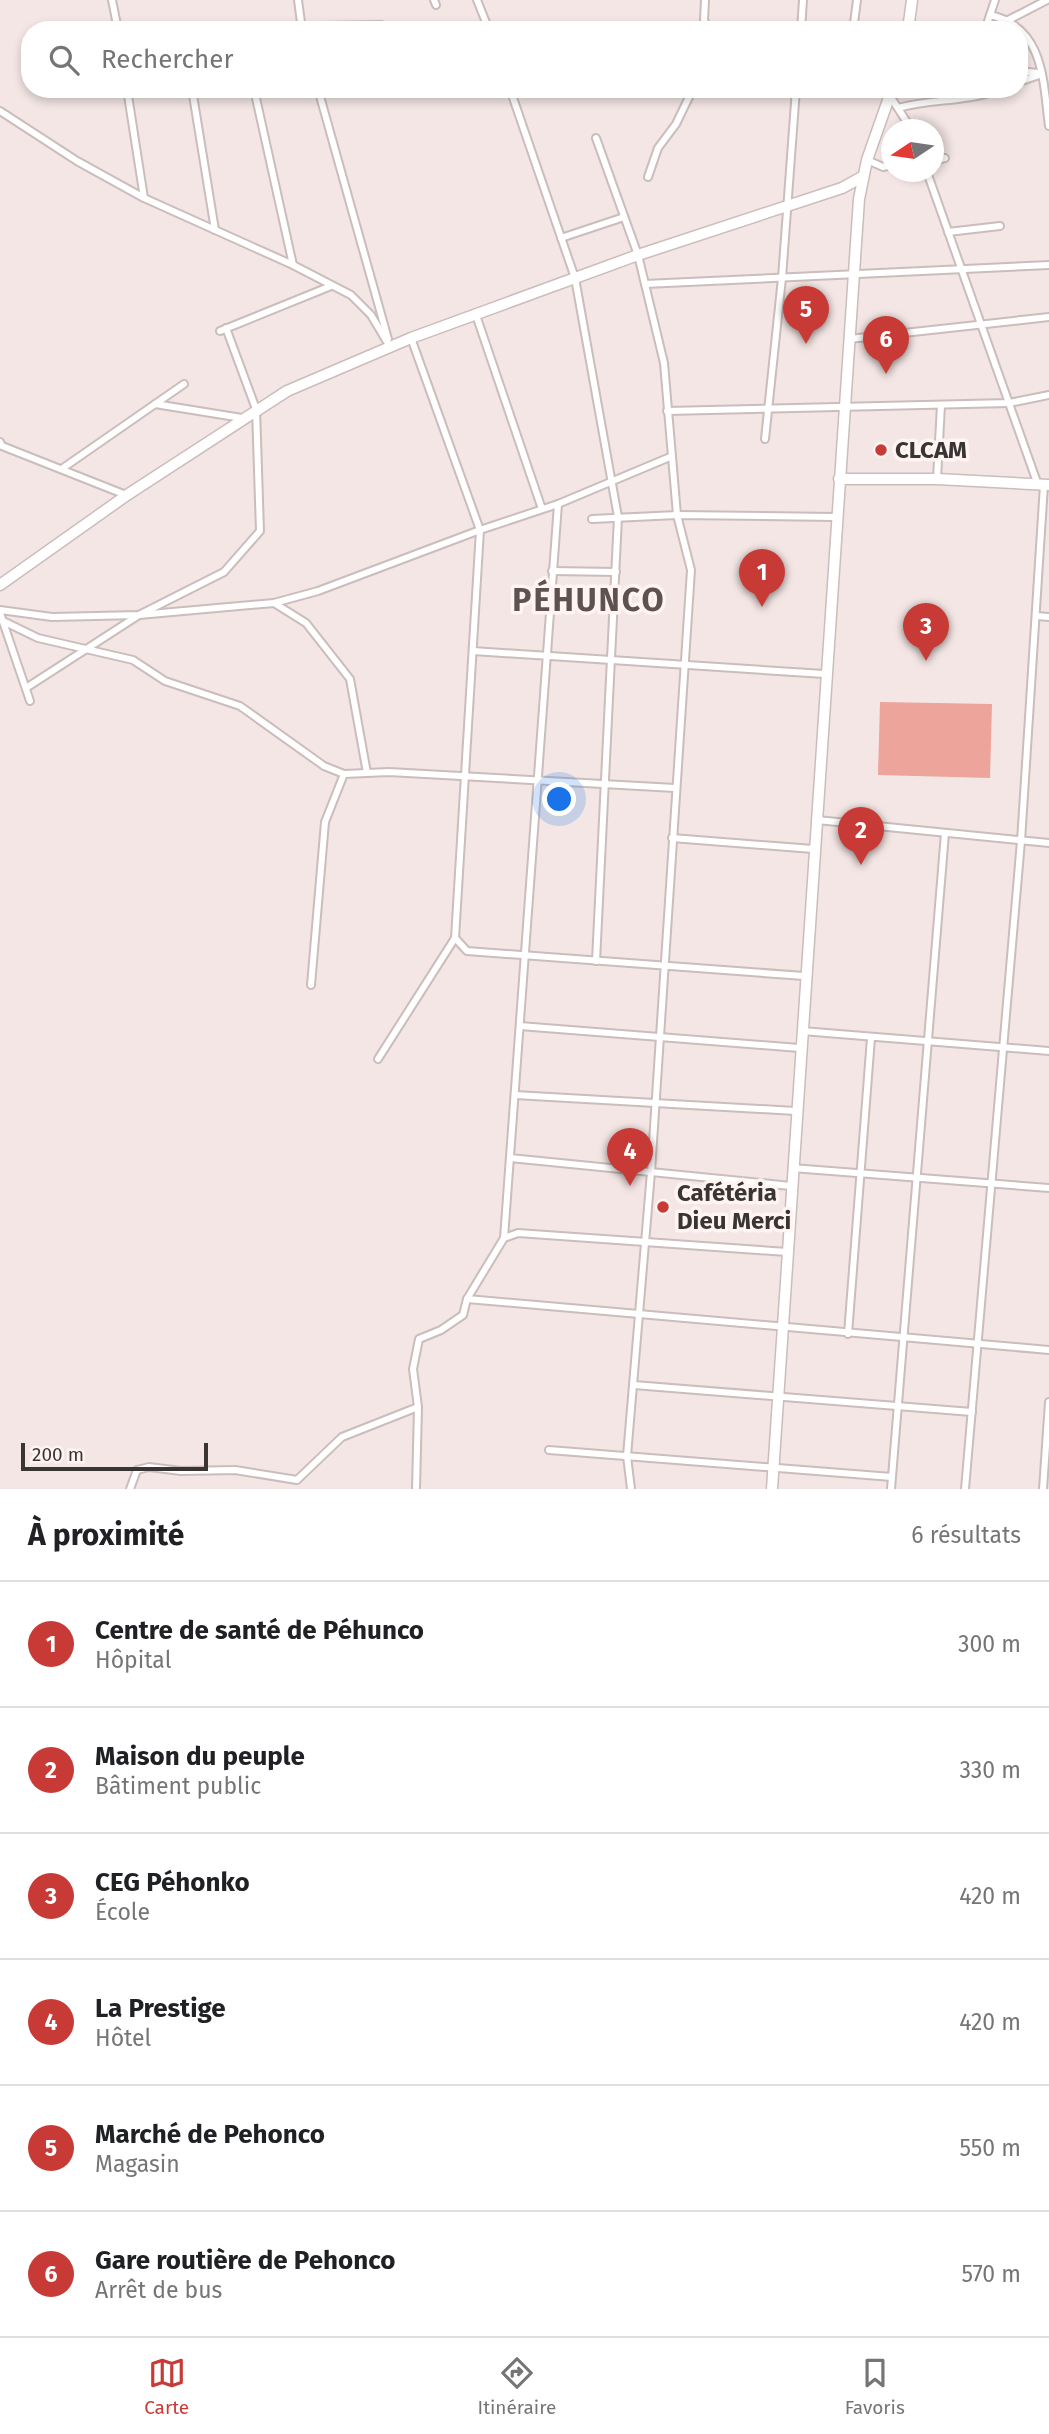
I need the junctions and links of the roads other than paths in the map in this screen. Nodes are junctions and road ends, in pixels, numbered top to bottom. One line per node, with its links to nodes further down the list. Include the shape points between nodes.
1 (112, 0): 12 (street)
2 (298, 0): 13 (street)
3 (477, 0): 14 (street)
4 (705, 0): 15 (street)
5 (803, 0): 16 (street)
6 (857, 0): 17 (street)
7 (912, 0): 18 (main road)
8 (995, 0): 10 (street)
9 (1046, 0): 11 (street)
10 (990, 15): 11 (street); 19 (street)
11 (1010, 19): 20 (street)
12 (116, 21)
13 (300, 21)
14 (485, 21)
15 (705, 21)
16 (802, 21)
17 (854, 21)
18 (909, 21)
19 (989, 21)
20 (1006, 21)
21 (1028, 40): 23 (street, via 1036,49)
22 (1028, 72): 23 (street)
23 (1042, 74): 24 (street); 38 (street)
24 (1028, 79)
25 (128, 98): 46 (street)
26 (193, 98): 51 (street)
27 (256, 98): 55 (street)
28 (321, 98): 68 (street)
29 (512, 98): 53 (street)
30 (689, 98): 42 (street, via 658,148)
31 (795, 98): 48 (street)
32 (889, 98): 40 (main road)
33 (893, 98): 35 (street)
34 (979, 98): 35 (street, via 925,101)
35 (898, 108): 37 (street)
36 (0, 111): 46 (street)
37 (905, 119)
38 (1049, 125)
39 (596, 138): 49 (street)
40 (867, 160): 41 (street); 43 (main road)
41 (881, 166)
42 (648, 177)
43 (862, 177): 45 (main road); 47 (main road)
44 (930, 182): 52 (street)
45 (842, 188): 47 (main road); 48 (main road)
46 (144, 198): 51 (street)
47 (859, 199): 58 (main road)
48 (787, 204): 54 (main road); 60 (street)
49 (624, 218): 53 (street); 54 (street)
50 (1000, 226): 52 (street)
51 (215, 230): 55 (street)
52 (948, 232): 57 (street)
53 (561, 238): 59 (street)
54 (638, 255): 59 (main road); 61 (street)
55 (293, 265): 62 (street)
56 (1049, 265): 57 (street)
57 (961, 268): 58 (street); 65 (street)
58 (852, 275): 60 (street); 67 (main road)
59 (575, 278): 63 (main road); 85 (street)
60 (782, 278): 61 (street); 75 (street)
61 (645, 284): 77 (street, via 664,363)
62 (332, 285): 68 (street, via 351,295 371,315); 76 (street, via 223,329)
63 (476, 315): 66 (main road); 89 (street)
64 (1049, 317): 65 (street)
65 (981, 324): 67 (street); 71 (street)
66 (411, 338): 68 (main road); 94 (street)
67 (847, 339): 74 (main road)
68 (390, 348): 76 (main road, via 287,391)
69 (184, 384): 72 (street)
70 (1049, 395): 71 (street)
71 (1009, 403): 73 (street); 86 (street)
72 (155, 404): 78 (street); 82 (street)
73 (941, 405): 74 (street); 84 (street)
74 (842, 406): 75 (street); 83 (main road)
75 (768, 408): 77 (street); 79 (street)
76 (256, 409): 78 (main road); 102 (street, via 260,531 224,572)
77 (667, 411): 81 (street)
78 (242, 418): 87 (main road)
79 (765, 439)
80 (0, 442): 82 (street)
81 (670, 457): 85 (street); 90 (street)
82 (63, 468): 87 (street)
83 (839, 479): 84 (main road); 92 (main road)
84 (937, 479): 86 (main road)
85 (610, 480): 88 (street); 91 (street)
86 (1044, 485): 95 (street)
87 (127, 495): 99 (main road)
88 (558, 504): 89 (street); 97 (street)
89 (542, 509): 94 (street)
90 (677, 515): 91 (street); 92 (street); 110 (street, via 691,570)
91 (618, 517): 93 (street); 98 (street)
92 (835, 517): 111 (main road)
93 (592, 519)
94 (480, 530): 100 (street, via 318,592); 107 (street)
95 (1041, 544): 96 (street); 103 (street)
96 (1049, 545)
97 (552, 570): 98 (street); 108 (street)
98 (616, 572): 109 (street)
99 (0, 586)
100 (274, 603): 102 (street); 114 (street, via 306,623 350,679)
101 (0, 612): 102 (street, via 52,617); 105 (street)
102 (139, 615): 106 (street)
103 (1036, 616): 104 (street); 123 (street)
104 (1049, 617)
105 (3, 621): 106 (street, via 38,638); 112 (street)
106 (87, 649): 112 (street); 115 (street, via 133,660 165,681 240,706 324,766)
107 (473, 651): 108 (street); 116 (street)
108 (546, 655): 109 (street); 117 (street)
109 (611, 659): 110 (street); 118 (street)
110 (684, 663): 111 (street); 119 (street)
111 (824, 674): 120 (main road)
112 (26, 688): 113 (street)
113 (30, 701)
114 (367, 773): 115 (street); 116 (street)
115 (344, 774): 131 (street, via 325,822)
116 (465, 776): 117 (street); 126 (street)
117 (538, 780): 118 (street); 127 (street)
118 (605, 784): 119 (street); 128 (street)
119 (676, 788): 122 (street)
120 (815, 820): 121 (street); 125 (main road)
121 (945, 833): 123 (street); 136 (street)
122 (672, 838): 125 (street); 129 (street)
123 (1021, 841): 124 (street); 137 (street)
124 (1049, 844)
125 (813, 849): 130 (main road)
126 (455, 938): 127 (street, via 467,951); 140 (street)
127 (526, 955): 128 (street); 132 (street)
128 (596, 961): 129 (street)
129 (664, 966): 130 (street); 134 (street)
130 (804, 976): 133 (main road)
131 (311, 985)
132 (520, 1026): 134 (street); 141 (street)
133 (800, 1031): 135 (street); 138 (main road)
134 (660, 1037): 138 (street); 142 (street)
135 (871, 1038): 136 (street); 147 (street)
136 (928, 1042): 137 (street); 148 (street)
137 (1003, 1047): 139 (street); 149 (street)
138 (799, 1048): 143 (main road)
139 (1049, 1051)
140 (378, 1059)
141 (515, 1095): 142 (street); 144 (street)
142 (656, 1103): 143 (street); 146 (street)
143 (795, 1111): 145 (main road)
144 (510, 1158): 146 (street); 152 (street)
145 (792, 1168): 147 (street); 150 (main road)
146 (652, 1172): 150 (street); 153 (street)
147 (861, 1173): 148 (street); 158 (street)
148 (917, 1177): 149 (street); 159 (street)
149 (991, 1183): 151 (street); 160 (street)
150 (791, 1186): 154 (main road)
151 (1049, 1188)
152 (504, 1238): 153 (street, via 518,1233); 155 (street)
153 (646, 1243): 154 (street); 156 (street)
154 (787, 1252): 157 (main road)
155 (467, 1299): 156 (street); 165 (street, via 463,1315 455,1322 419,1339 413,1368)
156 (640, 1314): 157 (street); 162 (street)
157 (782, 1329): 158 (street); 163 (main road)
158 (848, 1334): 159 (street)
159 (904, 1339): 160 (street); 166 (street)
160 (977, 1345): 161 (street); 167 (street)
161 (1049, 1350)
162 (634, 1385): 163 (street); 169 (street)
163 (778, 1396): 166 (street); 170 (main road)
164 (1049, 1402): 178 (street)
165 (418, 1406): 172 (street, via 342,1437 297,1480 235,1470 149,1467 137,1470); 173 (street)
166 (898, 1406): 167 (street); 171 (street)
167 (972, 1412): 177 (street)
168 (549, 1450): 169 (street)
169 (627, 1456): 170 (street); 174 (street)
170 (774, 1468): 171 (street); 175 (main road)
171 (892, 1478): 176 (street)
172 (130, 1489)
173 (416, 1489)
174 (631, 1489)
175 (772, 1489)
176 (891, 1489)
177 (965, 1489)
178 (1043, 1489)

